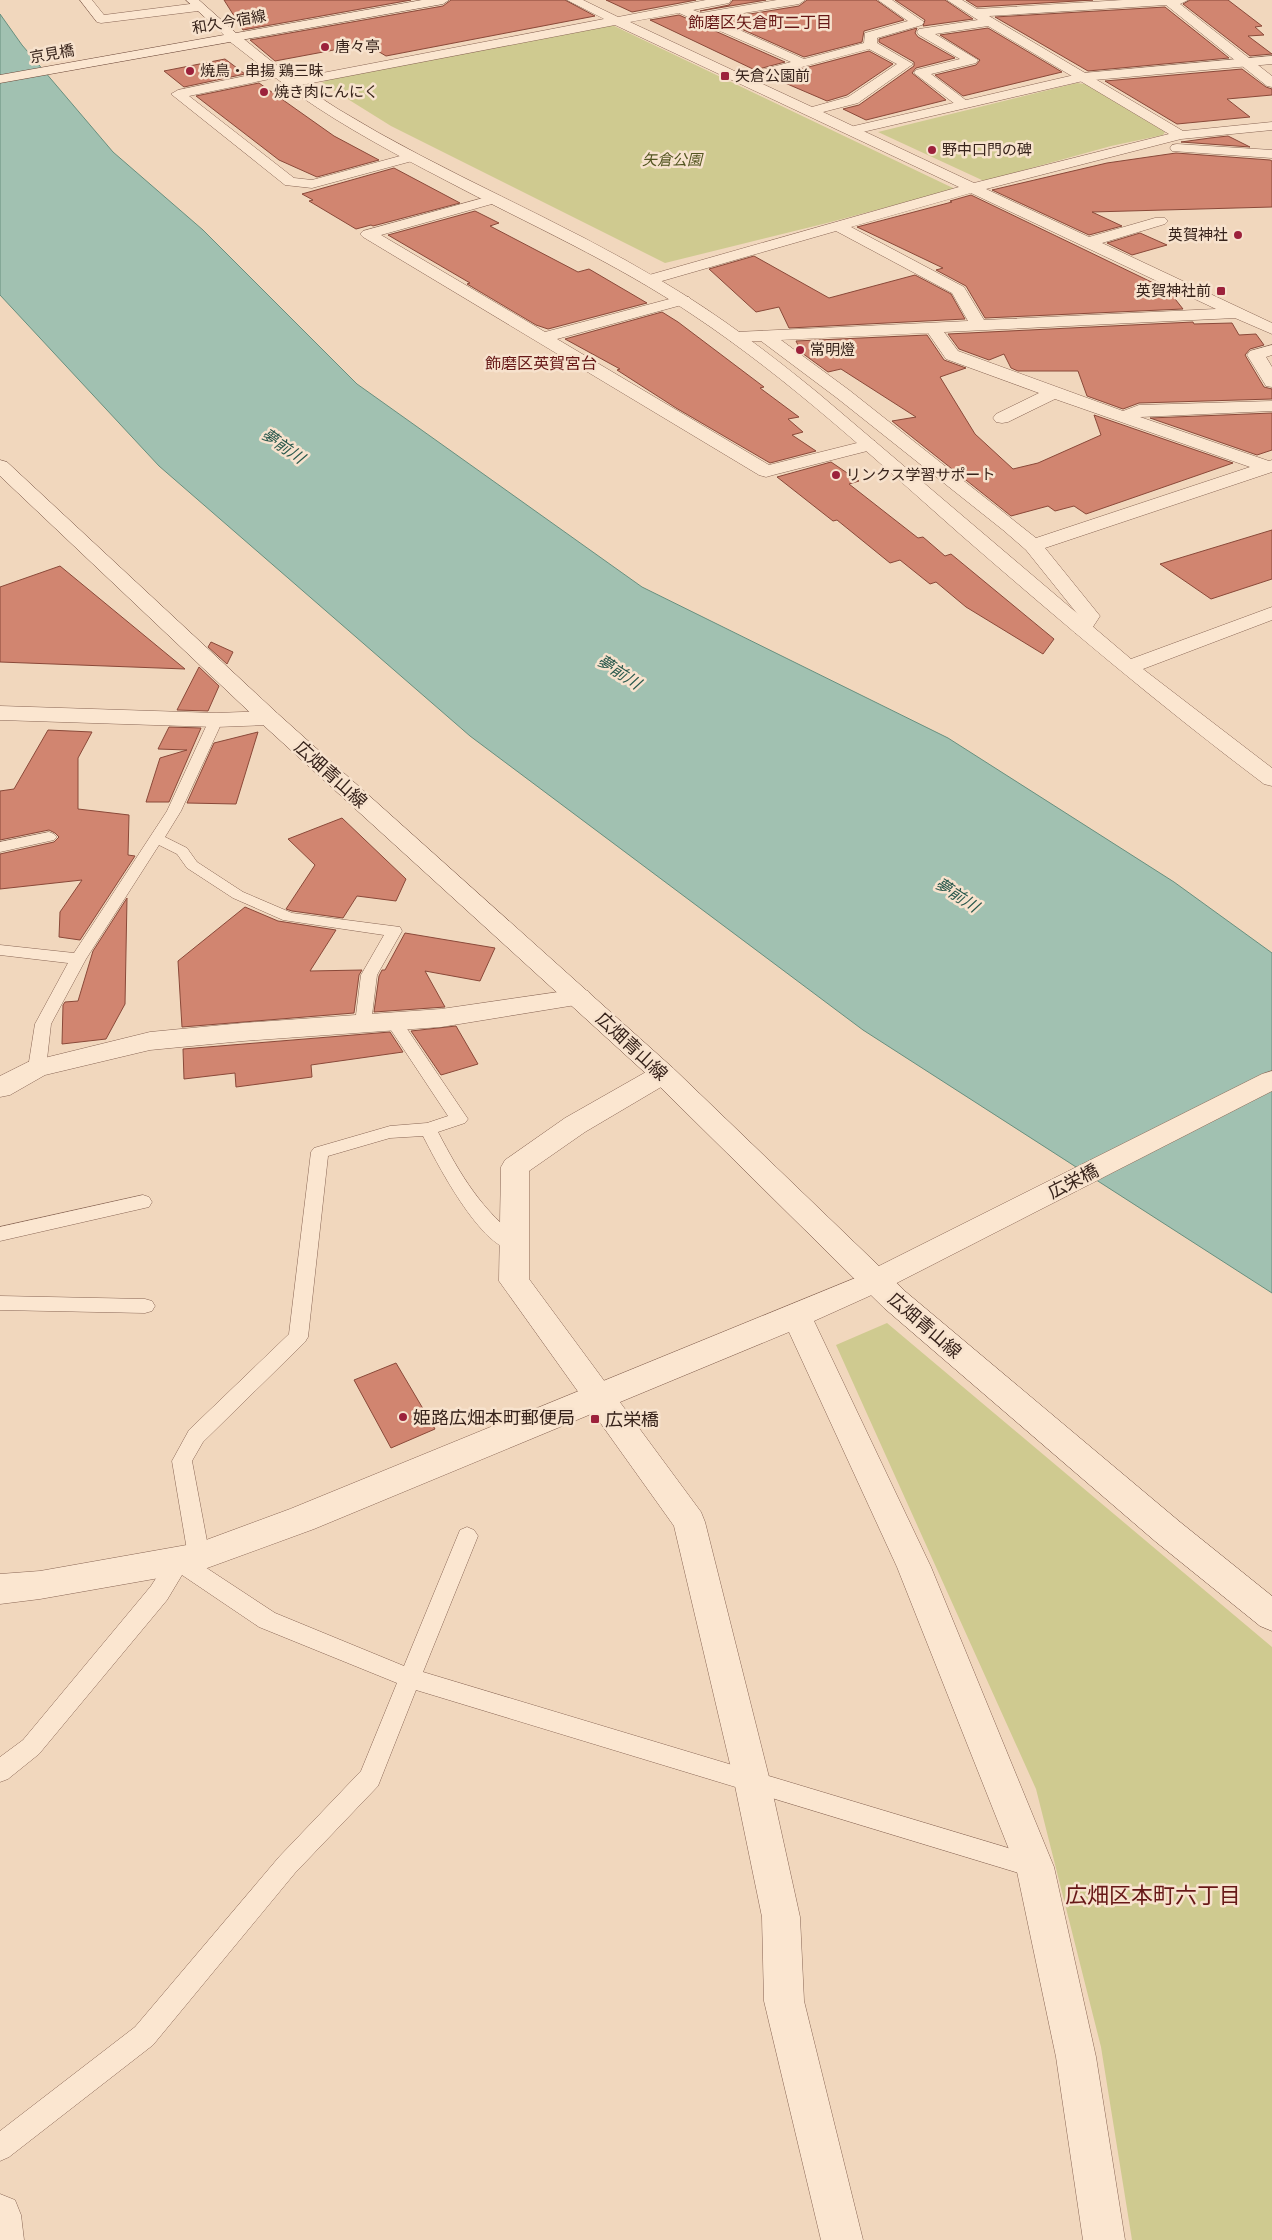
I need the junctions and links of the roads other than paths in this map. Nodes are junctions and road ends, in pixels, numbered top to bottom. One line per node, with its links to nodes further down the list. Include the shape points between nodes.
1 (86, 0): 9 (street, via 101,19)
2 (442, 0): 15 (street, 和久今宿線)
3 (573, 0): 13 (street)
4 (725, 0): 10 (street)
5 (799, 0): 12 (street)
6 (884, 0): 16 (street, via 918,22 870,36)
7 (953, 0): 11 (street)
8 (1173, 0): 11 (street); 19 (street)
9 (197, 2): 15 (street)
10 (679, 8): 12 (street); 13 (street)
11 (975, 13): 14 (street)
12 (699, 17): 20 (street)
13 (616, 20): 22 (street); 23 (street)
14 (989, 22): 21 (street); 26 (street, via 922,32 971,60 921,73)
15 (234, 38): 17 (street, 和久今宿線); 22 (street)
16 (871, 45): 20 (street); 27 (street, via 906,64 853,100)
17 (109, 60): 24 (street, 京見橋)
18 (1272, 60): 19 (street)
19 (1245, 62): 21 (street); 25 (street)
20 (803, 63): 23 (street)
21 (1083, 77): 26 (street); 30 (street)
22 (285, 78): 33 (street); 33 (street, via 178,94 290,182 312,184)
23 (743, 79): 27 (street)
24 (0, 80)
25 (1272, 82)
26 (964, 104): 29 (street)
27 (813, 111): 29 (street)
28 (1272, 126): 30 (street)
29 (854, 130): 34 (street)
30 (1180, 135): 31 (street)
31 (1138, 145): 32 (street); 34 (street)
32 (1272, 154)
33 (411, 156): 35 (street)
34 (972, 188): 37 (street); 38 (street)
35 (494, 199): 39 (street); 48 (street, via 368,234)
36 (1160, 221): 38 (street)
37 (837, 226): 39 (street); 43 (street, via 958,290)
38 (1090, 242): 42 (street)
39 (648, 280): 40 (street)
40 (683, 300): 47 (street); 48 (street)
41 (1272, 311): 42 (street)
42 (1238, 313): 43 (street); 45 (street)
43 (978, 326): 44 (street)
44 (933, 328): 46 (street); 51 (street, via 952,355)
45 (1272, 328)
46 (765, 336): 47 (street); 58 (street)
47 (736, 337): 55 (street)
48 (543, 338): 55 (street, via 766,471)
49 (1272, 350): 50 (street, via 1256,355)
50 (1272, 382)
51 (1054, 393): 53 (street); 54 (street)
52 (1272, 406): 53 (street, via 1139,410)
53 (1125, 417): 57 (street)
54 (1002, 418)
55 (869, 445): 60 (street)
56 (0, 466): 63 (street, 広畑青山線)
57 (1270, 466): 58 (street)
58 (1033, 546): 60 (street, via 1090,616)
59 (1272, 613): 61 (street)
60 (1082, 630): 61 (street)
61 (1128, 667): 65 (street)
62 (0, 713): 64 (street)
63 (269, 718): 64 (street); 71 (street, 広畑青山線)
64 (216, 720): 67 (lane, via 174,811)
65 (1272, 779)
66 (49, 837): 68 (lane)
67 (156, 838): 70 (lane); 73 (lane, via 182,852 192,865 238,895 272,911 289,917 394,931 369,975)
68 (0, 847)
69 (0, 950): 70 (lane)
70 (78, 959): 74 (lane, via 43,1024)
71 (580, 996): 72 (street, via 441,1018); 75 (street, 広畑青山線)
72 (393, 1021): 73 (street); 78 (lane, via 459,1119)
73 (363, 1023): 74 (street, via 150,1042)
74 (37, 1068): 77 (street)
75 (663, 1074): 81 (street, via 575,1125 515,1167); 82 (street, 広畑青山線)
76 (1272, 1080): 82 (street, 広栄橋)
77 (0, 1088)
78 (428, 1129): 81 (lane, via 466,1199 497,1234); 88 (lane, via 390,1132 320,1152 298,1336 196,1436 182,1462)
79 (144, 1202): 80 (lane)
80 (0, 1234)
81 (515, 1245): 86 (street, via 514,1281)
82 (875, 1281): 85 (street, 広栄橋); 90 (street, 広畑青山線, via 1160,1525)
83 (0, 1304): 84 (lane)
84 (145, 1306)
85 (797, 1316): 86 (street, 広栄橋); 94 (street, via 914,1567)
86 (599, 1396): 88 (street, 広栄橋, via 302,1519); 93 (street, via 689,1522)
87 (467, 1536): 91 (lane)
88 (189, 1559): 89 (street, 広栄橋); 91 (lane, via 267,1620); 92 (lane, via 30,1747)
89 (0, 1589)
90 (1272, 1616)
91 (410, 1678): 93 (lane); 95 (lane, via 370,1778 287,1865 144,2036)
92 (0, 1771)
93 (752, 1781): 94 (lane); 98 (street, via 781,1917 784,2001)
94 (1035, 1868): 99 (street, via 1076,2057)
95 (0, 2148)
96 (0, 2215): 97 (street)
97 (4, 2240)
98 (842, 2240)
99 (1104, 2240)

